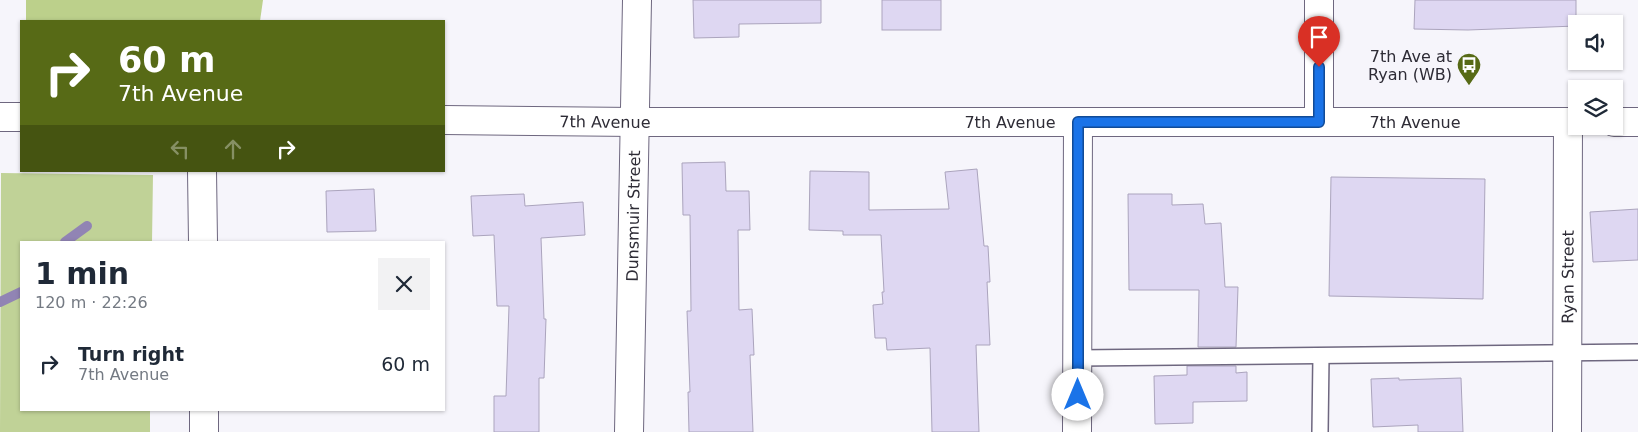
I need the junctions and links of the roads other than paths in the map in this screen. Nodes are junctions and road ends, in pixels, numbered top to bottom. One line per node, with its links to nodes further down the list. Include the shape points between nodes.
1 (637, 0): 6 (street, Dunsmuir Street)
2 (1319, 0): 8 (street)
3 (0, 117): 4 (street)
4 (20, 118)
5 (445, 120): 6 (street, 7th Avenue)
6 (635, 122): 7 (street, 7th Avenue); 21 (street, Dunsmuir Street)
7 (1078, 122): 8 (street, 7th Avenue); 18 (street)
8 (1319, 122): 9 (street, 7th Avenue)
9 (1568, 122)
10 (1623, 122): 11 (street)
11 (1638, 122)
12 (1572, 135): 16 (street, Ryan Street)
13 (202, 172): 14 (street)
14 (203, 241)
15 (1638, 352): 16 (lane)
16 (1567, 353): 17 (lane); 24 (street, Ryan Street)
17 (1321, 356): 18 (lane); 23 (lane)
18 (1078, 358): 22 (street)
19 (204, 411): 20 (street)
20 (204, 432)
21 (629, 432)
22 (1077, 432)
23 (1320, 432)
24 (1567, 432)

